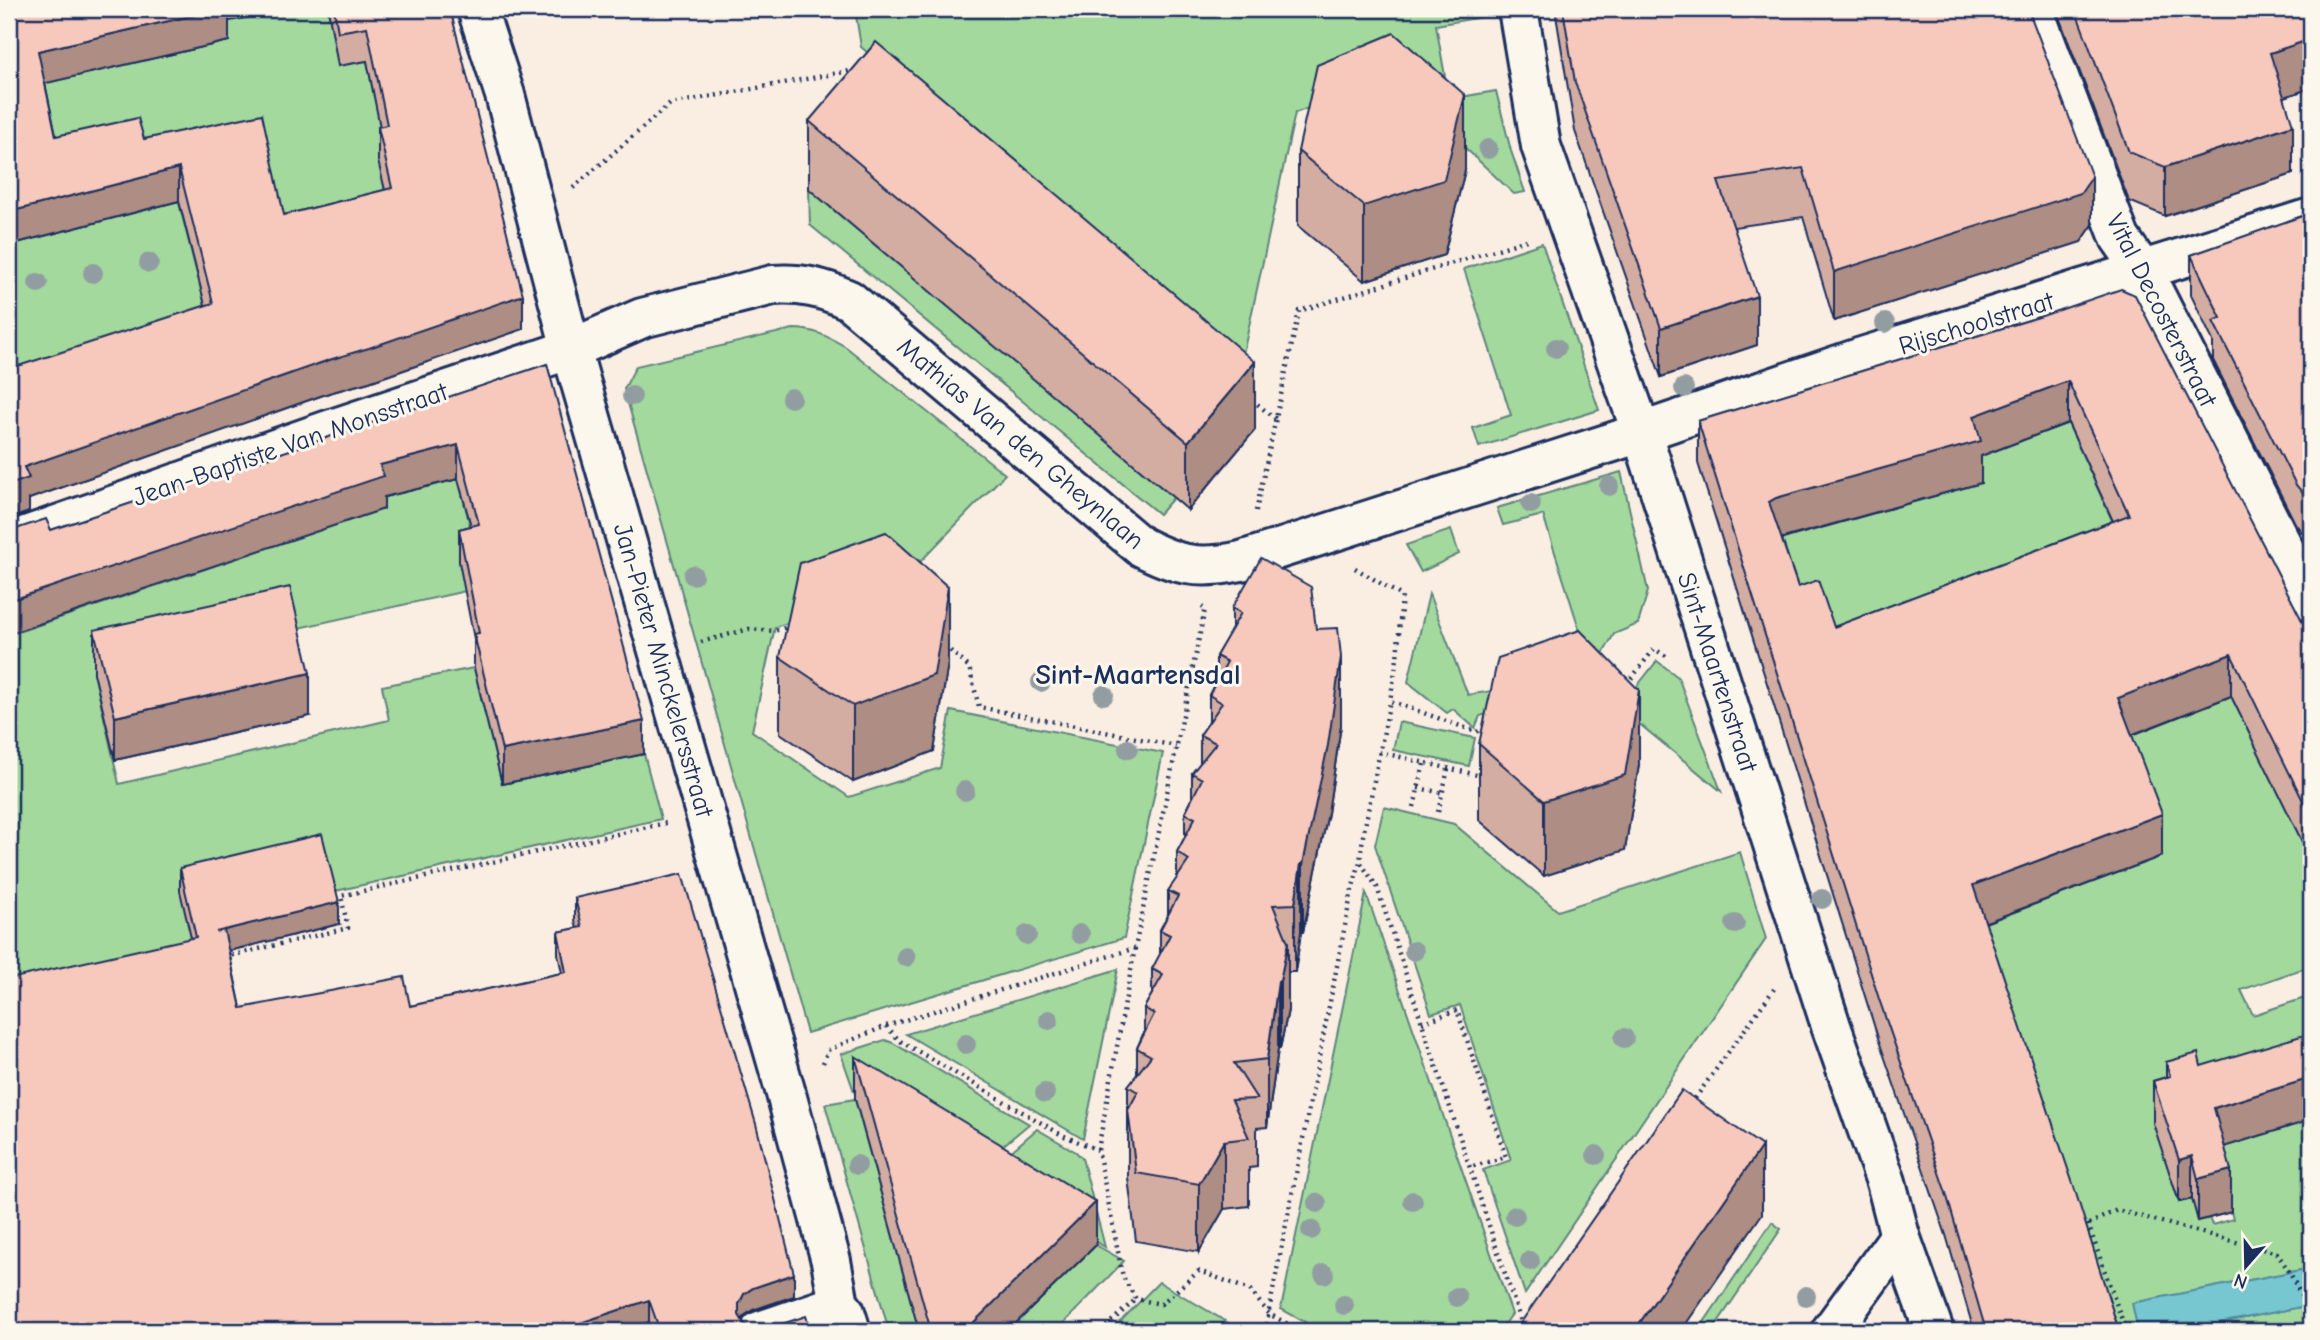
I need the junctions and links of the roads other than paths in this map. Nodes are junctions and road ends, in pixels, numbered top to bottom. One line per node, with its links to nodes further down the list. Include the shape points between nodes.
1 (477, 9): 6 (street, Jan-Pieter Minckelersstraat, via 505,95)
2 (1518, 9): 7 (street, Sint-Maartenstraat, via 1541,146)
3 (2033, 9): 5 (street, Vital Decosterstraat, via 2120,238)
4 (2311, 218): 5 (street, Rijschoolstraat)
5 (2143, 271): 7 (street, Rijschoolstraat, via 1859,358); 9 (street, Vital Decosterstraat)
6 (571, 349): 7 (street, Mathias Van den Gheynlaan, via 642,317 773,285 810,285 828,291 849,300 1140,546 1193,567 1241,561); 8 (street, Jean-Baptiste Van Monsstraat); 11 (street, Jan-Pieter Minckelersstraat, via 785,1090)
7 (1642, 431): 10 (street, Sint-Maartenstraat)
8 (9, 542)
9 (2311, 602)
10 (1900, 1236): 13 (street); 14 (street, Sint-Maartenstraat)
11 (845, 1317): 12 (street)
12 (760, 1331)
13 (1831, 1331)
14 (1934, 1331)

